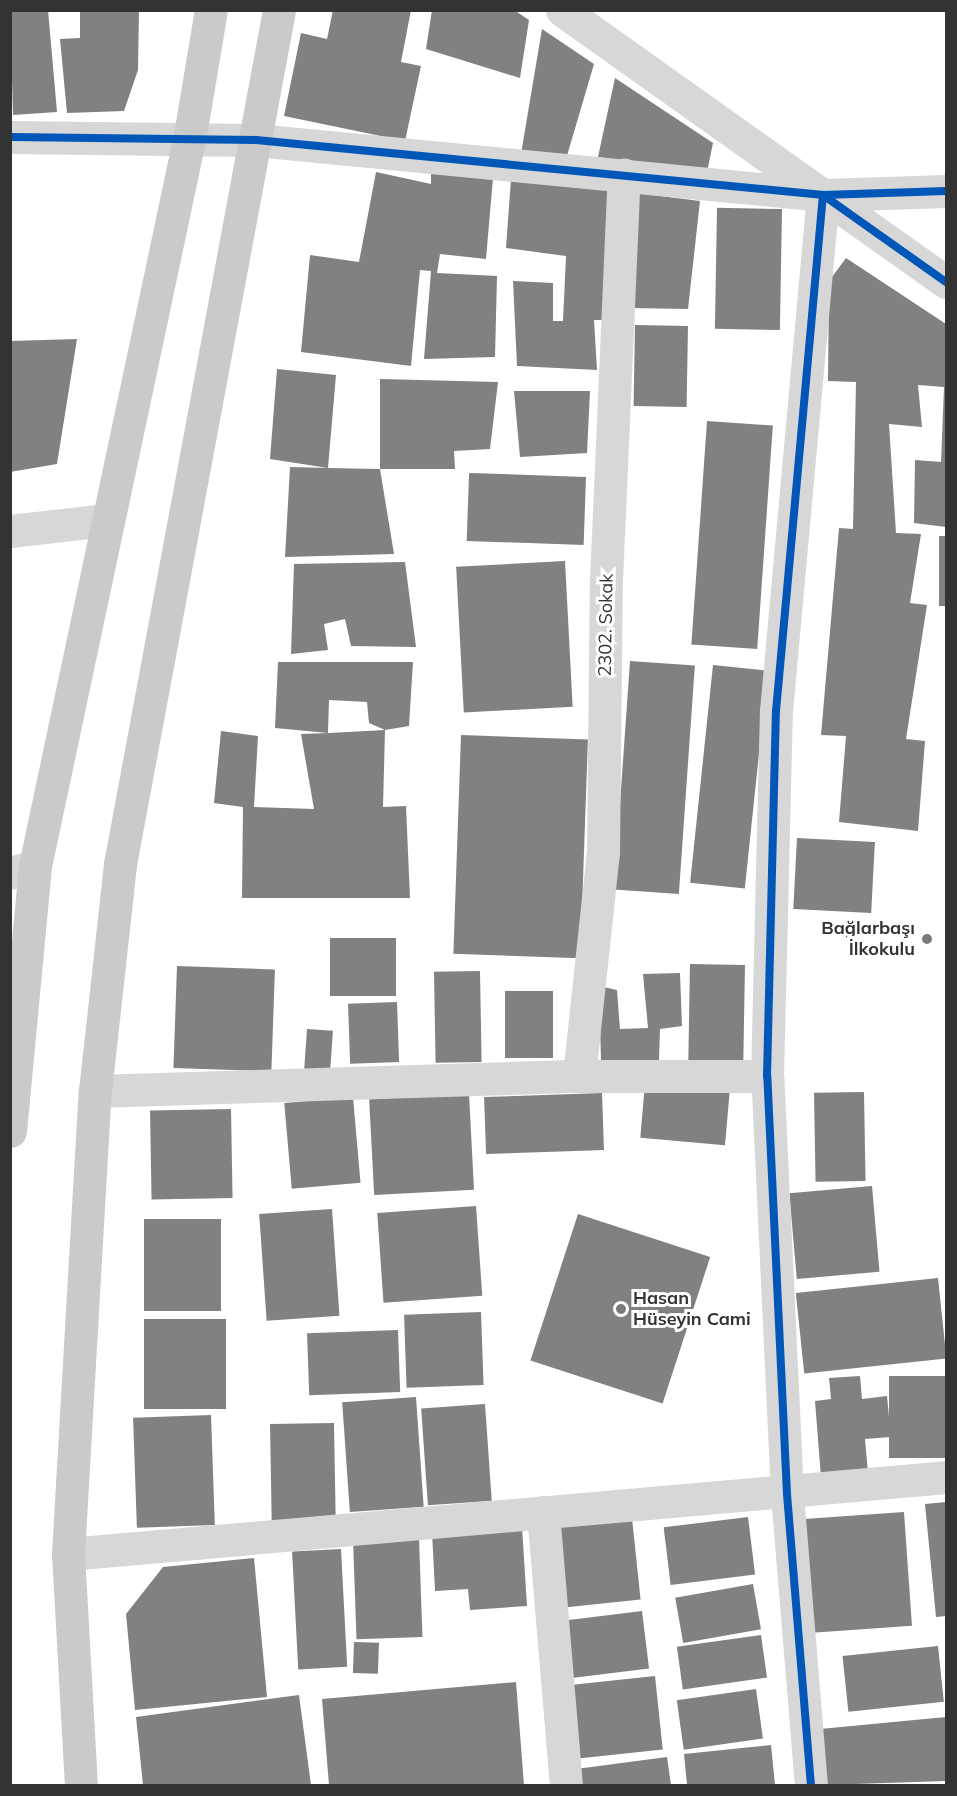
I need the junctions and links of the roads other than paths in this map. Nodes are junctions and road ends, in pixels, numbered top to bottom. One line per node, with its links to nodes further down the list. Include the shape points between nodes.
1 (211, 10): 4 (main road)
2 (279, 10): 6 (main road)
3 (562, 10): 9 (street)
4 (190, 135): 5 (street); 6 (street); 11 (main road)
5 (10, 137)
6 (256, 140): 7 (street); 16 (main road, via 120,864)
7 (624, 174): 9 (street); 14 (street, 2302. Sokak, via 606,581 603,853)
8 (946, 190): 9 (street)
9 (822, 195): 10 (street); 15 (street, via 776,711)
10 (946, 282)
11 (107, 520): 12 (street); 13 (main road)
12 (10, 531)
13 (23, 869): 17 (main road)
14 (579, 1076): 15 (street); 16 (street)
15 (767, 1076): 19 (street)
16 (95, 1091): 21 (main road)
17 (10, 1131)
18 (946, 1477): 19 (street)
19 (787, 1494): 20 (street); 24 (street)
20 (543, 1512): 21 (street); 23 (street)
21 (68, 1554): 22 (main road)
22 (81, 1785)
23 (566, 1785)
24 (811, 1785)

